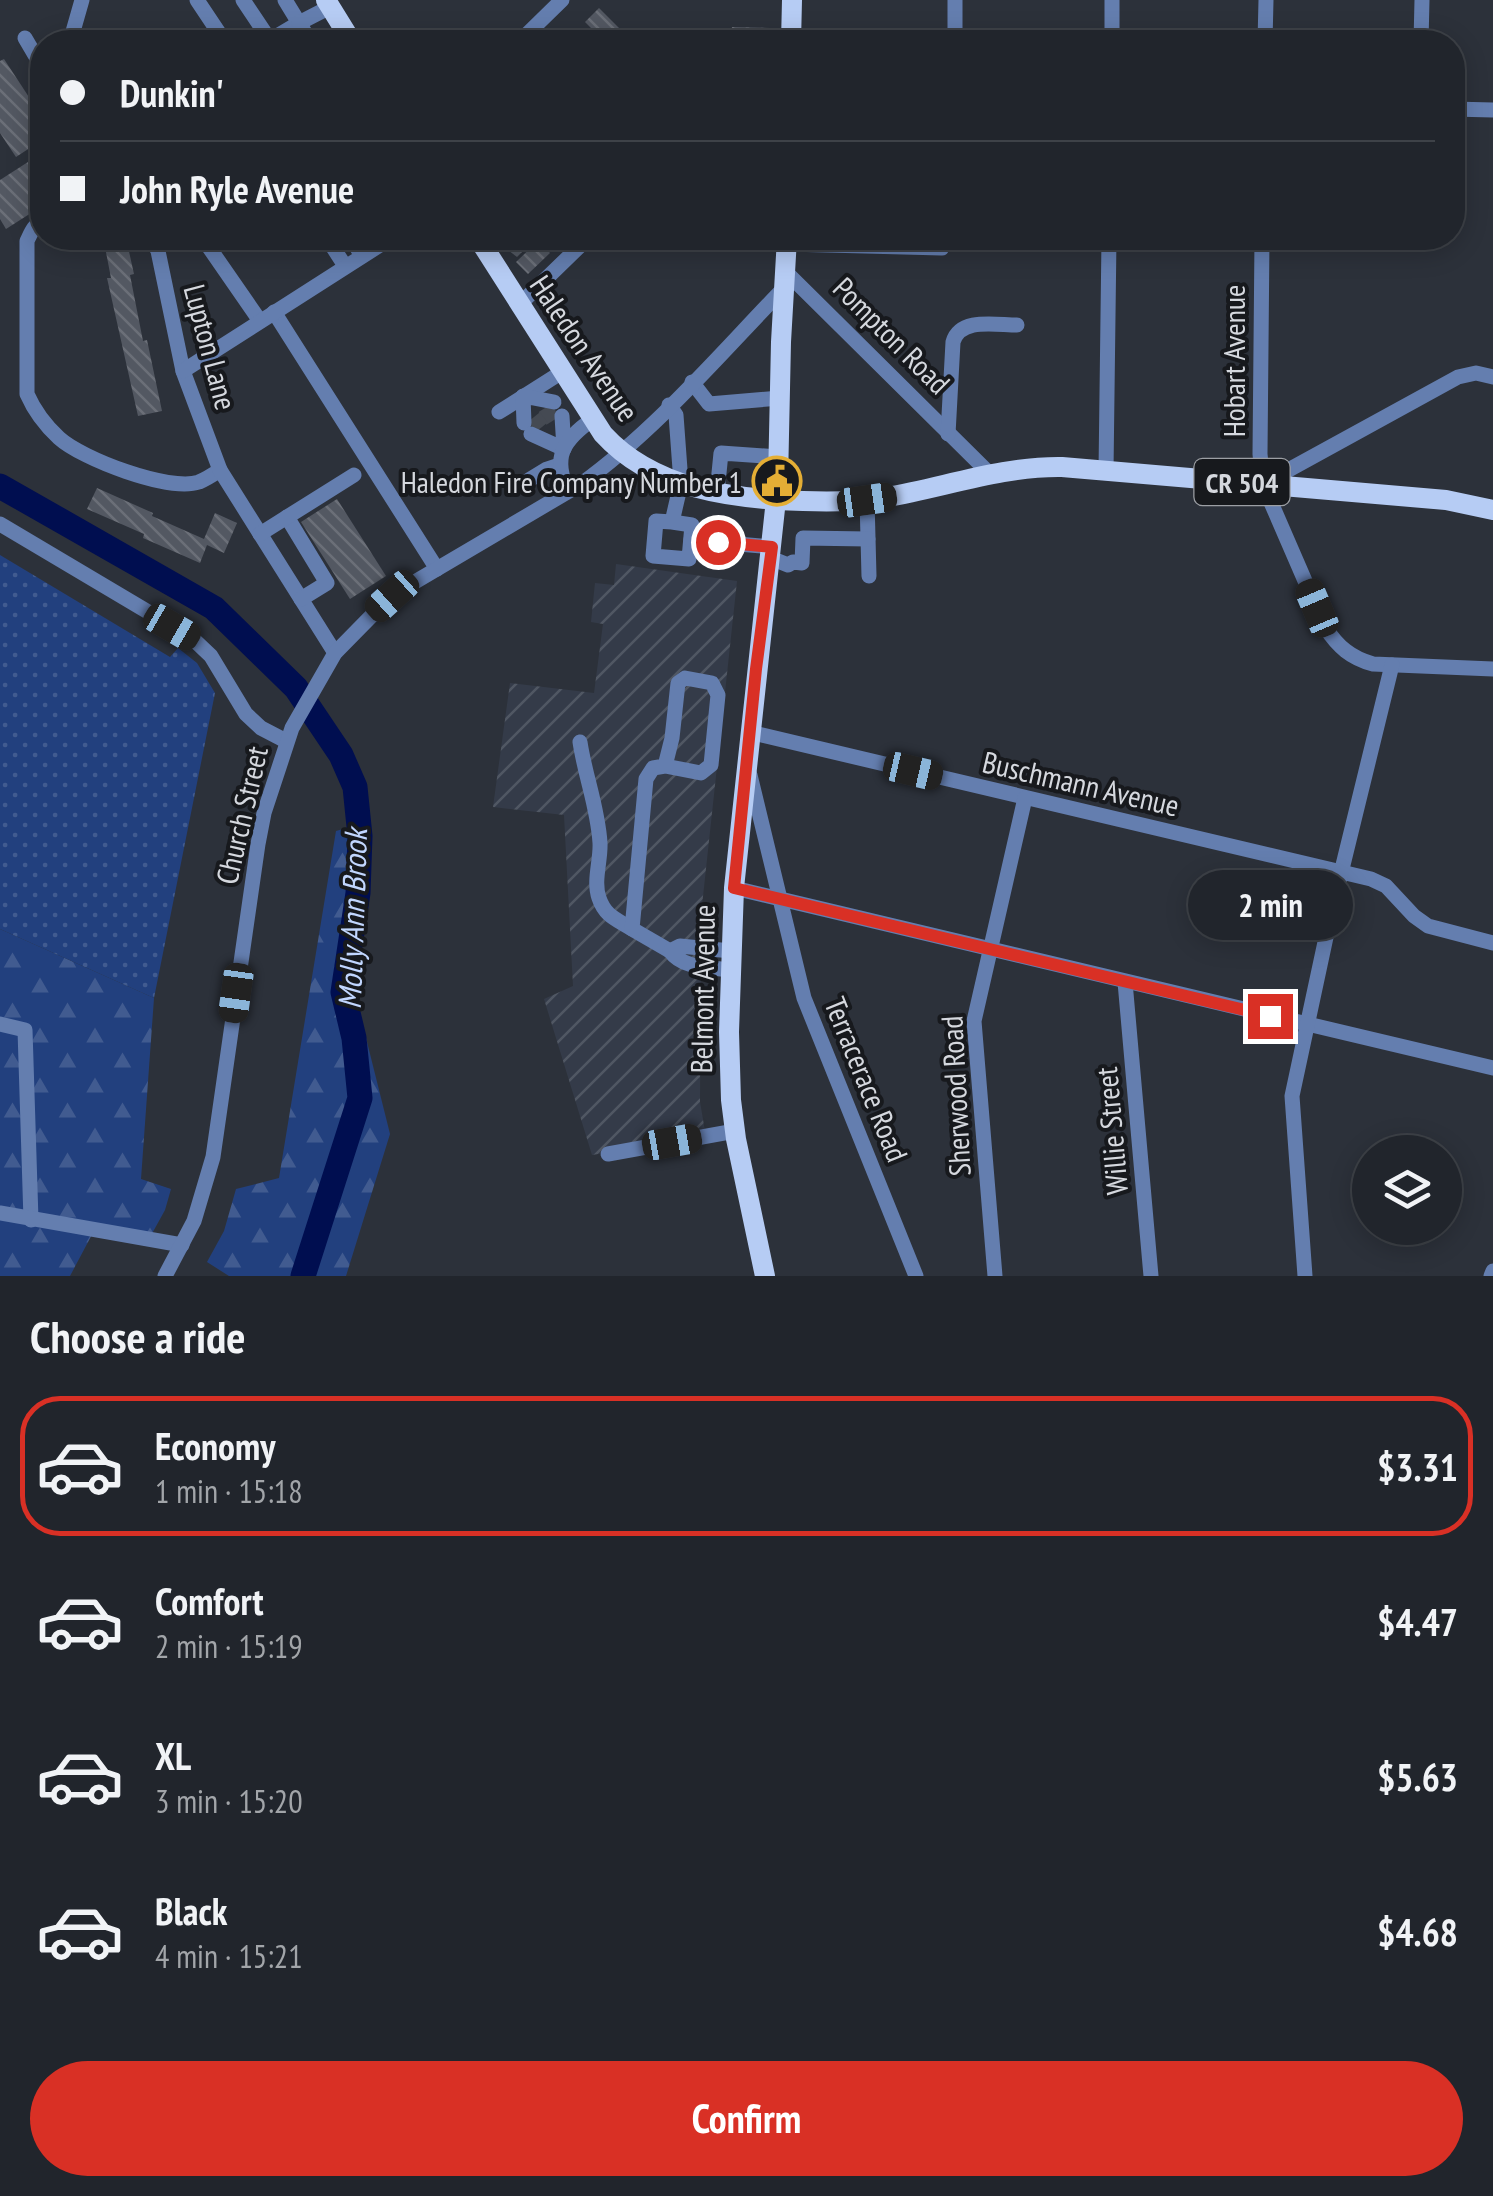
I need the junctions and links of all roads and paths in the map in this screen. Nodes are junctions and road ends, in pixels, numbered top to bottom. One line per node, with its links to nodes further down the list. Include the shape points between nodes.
1 (82, 0): 13 (street)
2 (197, 0): 14 (street)
3 (244, 0): 15 (street)
4 (285, 0): 12 (street)
5 (562, 0): 19 (street)
6 (792, 0): 20 (main road)
7 (955, 0): 21 (street)
8 (1112, 0): 22 (street)
9 (1266, 0): 23 (street)
10 (1422, 0): 24 (street)
11 (328, 3): 12 (street); 18 (main road)
12 (300, 23): 16 (street); 17 (street)
13 (73, 30)
14 (217, 30)
15 (263, 30)
16 (289, 30)
17 (304, 30)
18 (345, 30)
19 (531, 30)
20 (791, 30)
21 (955, 30)
22 (1112, 30)
23 (1265, 30)
24 (1421, 30)
25 (24, 38): 26 (street)
26 (30, 48)
27 (1465, 109): 28 (street)
28 (1493, 110)
29 (30, 234): 60 (street, via 26,394 35,410 60,440 144,478 184,484)
30 (157, 250): 46 (street, Lupton Lane)
31 (213, 250): 44 (street)
32 (335, 250): 41 (street)
33 (358, 250): 40 (street)
34 (372, 250): 40 (street)
35 (485, 250): 43 (main road, Haledon Avenue / CR 504)
36 (575, 250): 43 (street)
37 (787, 250): 42 (main road, Belmont Avenue)
38 (1109, 250): 61 (street)
39 (1262, 250): 66 (street, Hobart Avenue)
40 (362, 256): 41 (street)
41 (345, 266): 44 (street)
42 (786, 279): 49 (street, Church Street); 51 (main road, Belmont Avenue); 56 (street, Pompton Road)
43 (519, 304): 47 (main road, Haledon Avenue / CR 504)
44 (267, 316): 46 (street); 79 (street)
45 (1017, 325): 56 (street, via 971,325 955,333)
46 (183, 371): 60 (street, Lupton Lane)
47 (562, 372): 50 (street); 55 (main road, Haledon Avenue / CR 504)
48 (1493, 376): 66 (street, via 1458,376)
49 (692, 382): 51 (street, via 708,404); 52 (street, Church Street)
50 (524, 396): 53 (street); 54 (street); 54 (street)
51 (780, 398): 59 (main road, Belmont Avenue)
52 (670, 405): 57 (street, Church Street); 65 (street)
53 (500, 412)
54 (543, 419): 58 (street); 58 (street)
55 (593, 419): 57 (main road, Haledon Avenue / CR 504); 58 (street)
56 (952, 437): 63 (street, Pompton Road)
57 (622, 452): 65 (main road, Haledon Avenue / CR 504); 67 (street, Church Street)
58 (562, 457): 64 (street); 67 (street, via 559,472)
59 (778, 457): 68 (street, via 721,453); 69 (main road, Belmont Avenue)
60 (220, 470): 75 (street, Lupton Lane)
61 (1106, 471): 63 (main road, CR 504, via 1042,467); 66 (main road, CR 504)
62 (354, 476): 72 (street)
63 (990, 476): 70 (main road, CR 504)
64 (528, 480)
65 (682, 482): 68 (main road, Haledon Avenue / CR 504); 73 (street)
66 (1263, 484): 71 (main road, CR 504); 83 (street, via 1334,641 1359,660)
67 (568, 491): 79 (street, Church Street)
68 (717, 493): 69 (main road, Haledon Avenue / CR 504)
69 (776, 500): 70 (main road, CR 504); 78 (main road, Belmont Avenue)
70 (867, 500): 76 (street)
71 (1493, 510)
72 (287, 517): 75 (street); 81 (street, via 327,582)
73 (672, 522): 77 (street, via 692,525); 77 (street, via 656,521 653,556 689,559)
74 (0, 524): 86 (street, via 192,638 211,656 246,714 261,728)
75 (260, 534): 81 (street, Lupton Lane)
76 (868, 539): 78 (street, via 803,538 802,563); 80 (street)
77 (691, 540): 78 (street)
78 (778, 557): 85 (main road, Belmont Avenue)
79 (437, 570): 82 (street, Church Street, via 392,596)
80 (869, 576)
81 (301, 599): 82 (street, Lupton Lane)
82 (335, 653): 86 (street, Church Street)
83 (1392, 665): 84 (street); 91 (street)
84 (1493, 669)
85 (749, 732): 88 (main road, Belmont Avenue); 90 (street, Buschmann Avenue)
86 (289, 734): 106 (street, Church Street, via 258,844 213,1157)
87 (580, 742): 94 (street, via 596,806 597,890 608,916)
88 (746, 761): 92 (main road, Belmont Avenue); 93 (street, Belmont Avenue)
89 (665, 766): 89 (street, via 678,682 712,682 718,695 711,765 702,772); 94 (street, via 652,768 646,779)
90 (1024, 798): 91 (street, Buschmann Avenue); 96 (street, Sherwood Road)
91 (1341, 874): 95 (street, Buschmann Avenue, via 1386,886 1428,926); 100 (street)
92 (734, 888): 93 (street); 97 (main road, Belmont Avenue)
93 (780, 898): 96 (street); 109 (street, Terracerace Road, via 804,998)
94 (632, 929): 97 (street, via 670,951 680,946)
95 (1493, 944)
96 (988, 950): 98 (street); 110 (street, Sherwood Road, via 974,1035)
97 (731, 961): 102 (main road, Belmont Avenue)
98 (1124, 982): 100 (street); 111 (street, Willie Street)
99 (0, 1024): 105 (street, via 25,1030)
100 (1306, 1024): 101 (street); 112 (street, via 1292,1096)
101 (1493, 1068)
102 (734, 1131): 103 (street); 108 (main road, Belmont Avenue)
103 (608, 1154)
104 (0, 1214): 105 (street)
105 (31, 1220): 106 (street)
106 (182, 1246): 107 (street, Church Street)
107 (165, 1276)
108 (764, 1276)
109 (916, 1276)
110 (994, 1276)
111 (1151, 1276)
112 (1305, 1276)

